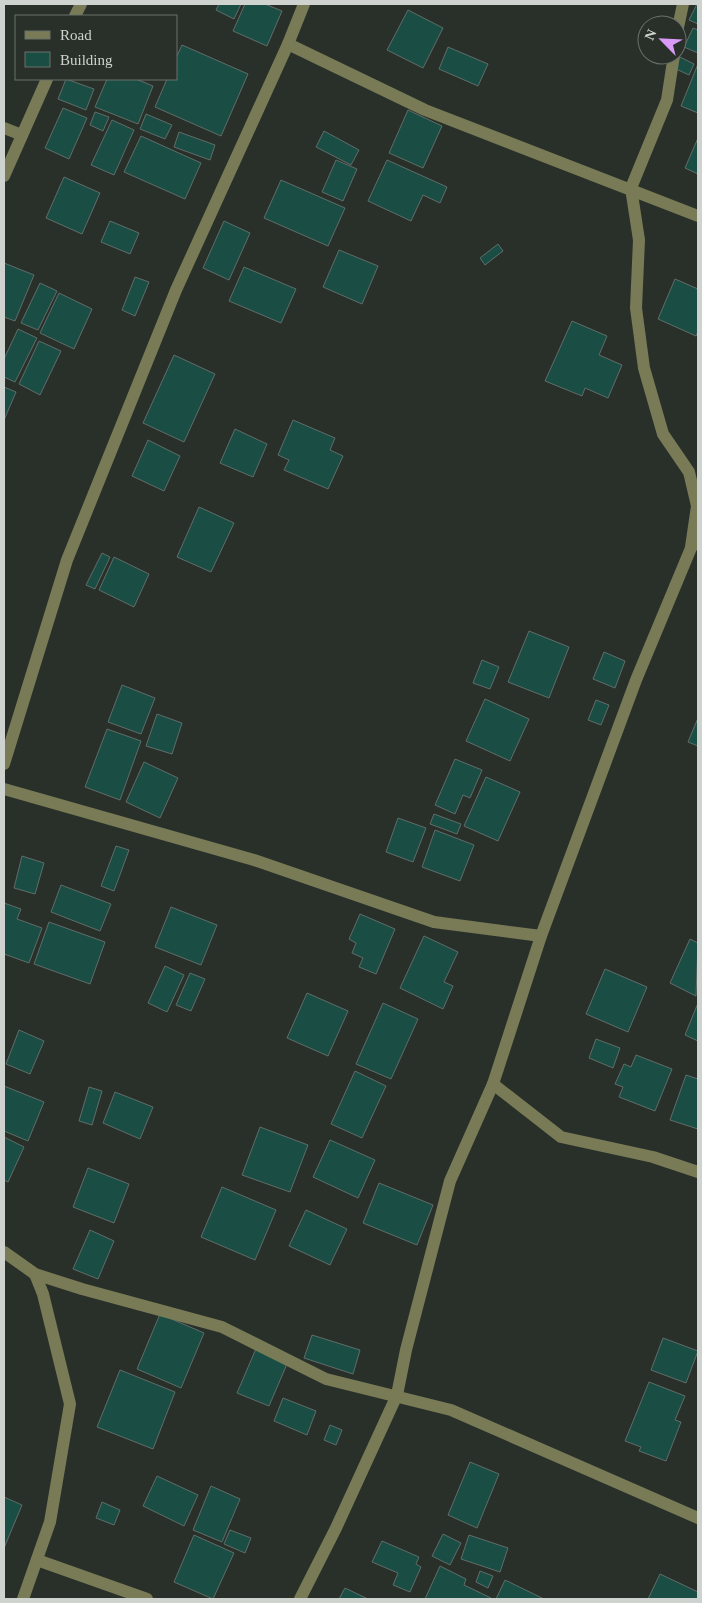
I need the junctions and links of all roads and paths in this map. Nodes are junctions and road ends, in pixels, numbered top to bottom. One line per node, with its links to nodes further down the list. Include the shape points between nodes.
1 (304, 4): 2 (street)
2 (288, 44): 8 (street, via 425,110); 11 (street, via 176,290 67,560)
3 (672, 65): 8 (street, via 667,100)
4 (47, 80): 6 (street)
5 (4, 128): 6 (street)
6 (22, 135): 7 (street)
7 (4, 176)
8 (631, 188): 9 (street); 10 (street, via 639,240 636,308 644,368 663,434 689,472 697,506)
9 (698, 216)
10 (695, 543): 13 (street, via 636,680)
11 (4, 764)
12 (4, 789): 13 (street, via 254,860 434,922)
13 (541, 936): 14 (street)
14 (493, 1084): 15 (street, via 561,1137 653,1157); 18 (street, via 450,1181)
15 (698, 1172)
16 (4, 1252): 17 (street)
17 (35, 1274): 18 (street, via 222,1327 326,1379); 20 (street, via 70,1404 50,1522)
18 (397, 1395): 19 (street, via 452,1410); 23 (street)
19 (698, 1518)
20 (37, 1560): 21 (street); 22 (street)
21 (23, 1599)
22 (147, 1599)
23 (300, 1599)

